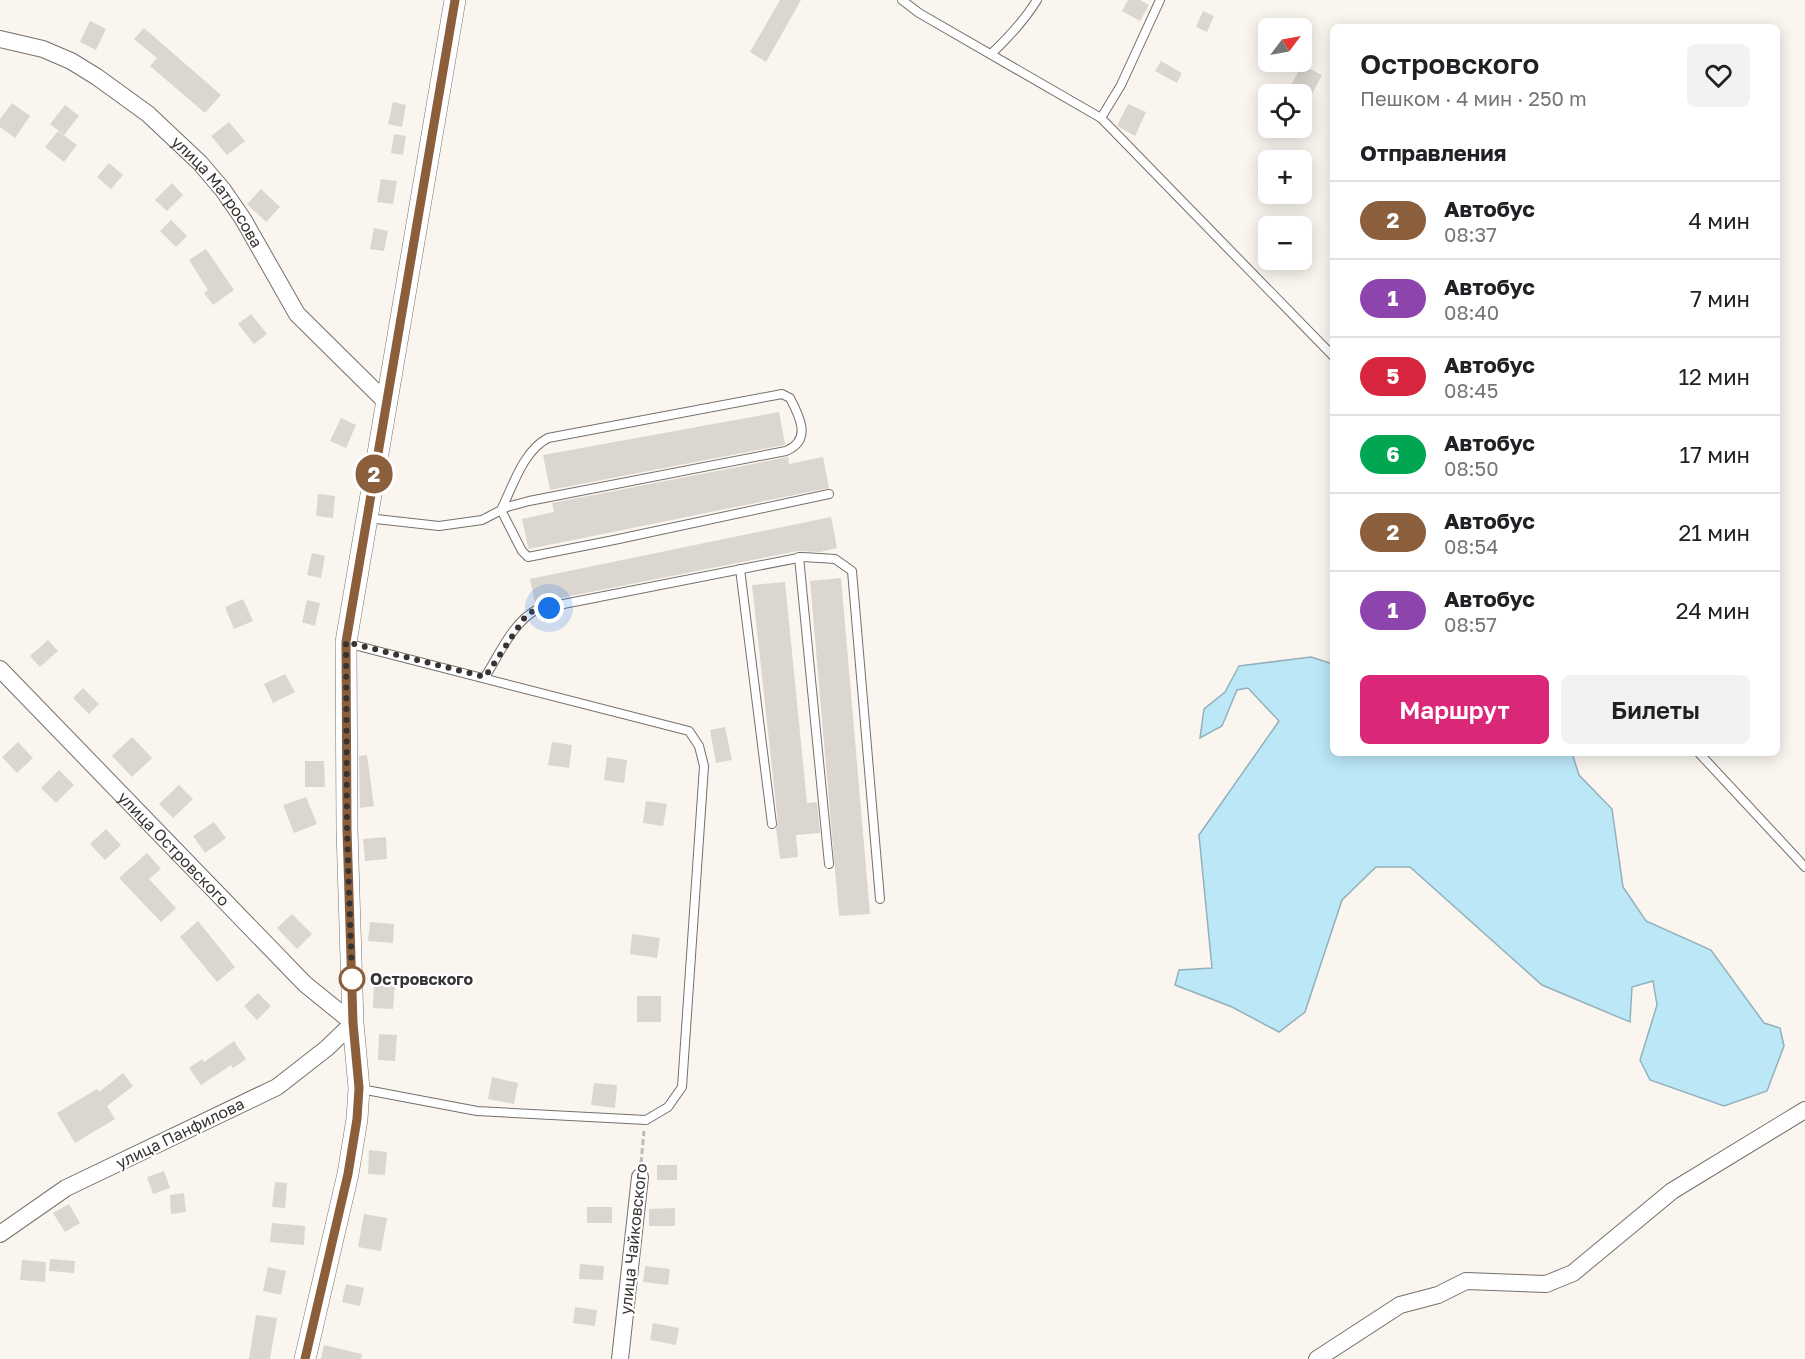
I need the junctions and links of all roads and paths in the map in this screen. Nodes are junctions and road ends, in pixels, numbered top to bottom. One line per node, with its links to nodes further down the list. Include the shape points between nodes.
1 (455, 0): 9 (street)
2 (902, 0): 6 (lane)
3 (1037, 0): 6 (lane, via 1019,27)
4 (1160, 0): 7 (lane, via 1121,85)
5 (0, 39): 9 (street, улица Матросова, via 43,49 70,61 148,114 223,190 297,314)
6 (991, 54): 7 (lane)
7 (1101, 118): 8 (lane)
8 (1330, 353)
9 (386, 402): 12 (street)
10 (829, 494): 11 (lane, via 528,556)
11 (501, 510): 11 (lane, via 529,501 786,452 800,443 799,419 790,398 782,394 548,438 529,454); 12 (lane, via 482,520 439,526)
12 (367, 518): 15 (street)
13 (799, 557): 14 (lane); 20 (lane); 22 (lane, via 835,559 852,571)
14 (740, 569): 17 (lane, via 538,609 527,614); 19 (lane)
15 (346, 642): 17 (lane); 23 (street)
16 (0, 669): 23 (street, улица Островского, via 305,984)
17 (485, 677): 26 (lane, via 688,731 703,755 682,1087 668,1107)
18 (1702, 756): 21 (lane)
19 (772, 824)
20 (829, 864)
21 (1805, 867)
22 (880, 899)
23 (353, 1023): 24 (street); 28 (street, улица Панфилова, via 277,1087 66,1188)
24 (359, 1088): 26 (lane, via 477,1111); 29 (street, via 348,1174)
25 (1805, 1110): 31 (street, via 1672,1191 1573,1273 1546,1284 1466,1281 1438,1295 1400,1305)
26 (646, 1120): 27 (path, улица Чайковского)
27 (640, 1177): 30 (street, улица Чайковского)
28 (0, 1234)
29 (305, 1359)
30 (620, 1359)
31 (1317, 1359)

